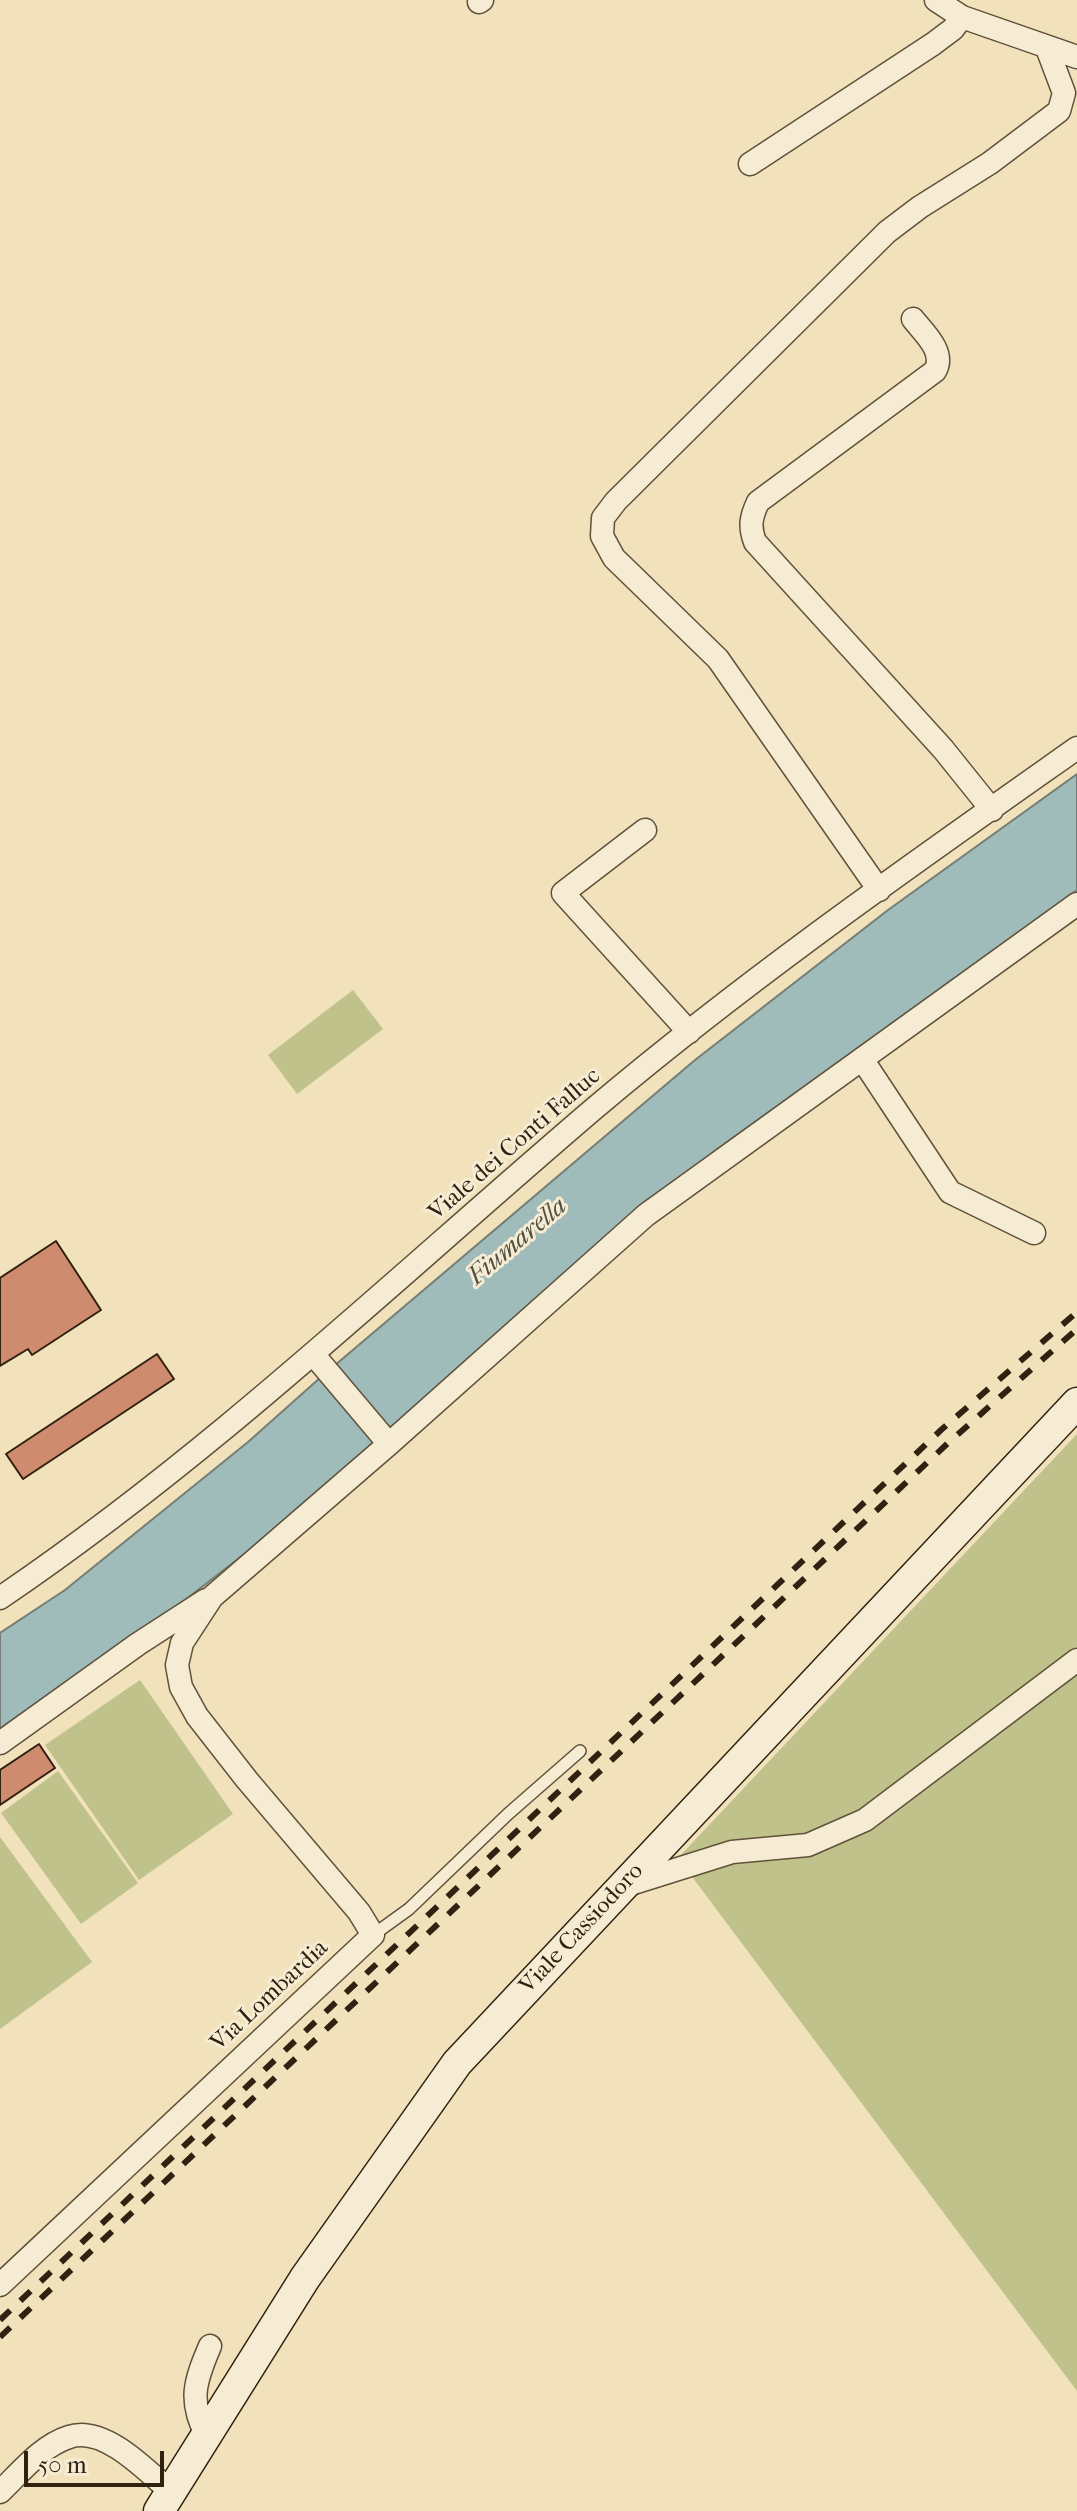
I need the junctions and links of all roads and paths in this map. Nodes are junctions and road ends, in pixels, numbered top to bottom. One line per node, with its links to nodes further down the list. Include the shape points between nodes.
1 (936, 0): 2 (street)
2 (965, 13): 3 (street); 5 (street, via 933,44)
3 (1047, 48): 4 (street); 10 (street, via 1064,93 1059,111 887,232 603,518 602,536 614,558 718,659)
4 (1077, 57)
5 (750, 164)
6 (913, 319): 8 (street, via 935,348 935,371 758,502 750,529 755,542)
7 (1077, 748): 8 (street, Viale dei Conti Falluc)
8 (992, 810): 10 (street, Viale dei Conti Falluc)
9 (645, 830): 12 (street, via 563,893)
10 (879, 890): 12 (street, Viale dei Conti Falluc)
11 (1077, 904): 13 (street)
12 (689, 1032): 15 (street, Viale dei Conti Falluc, via 598,1106)
13 (862, 1059): 14 (street, via 950,1192); 17 (street, via 646,1215)
14 (1034, 1233)
15 (319, 1362): 17 (street); 19 (street, Viale dei Conti Falluc)
16 (1077, 1403): 23 (main road, Viale Cassiodoro)
17 (386, 1441): 18 (street)
18 (212, 1597): 21 (street); 24 (street, via 182,1643 177,1665 181,1687 197,1716)
19 (0, 1598)
20 (1077, 1660): 23 (street, via 865,1820 808,1845 732,1852)
21 (0, 1743)
22 (580, 1751): 24 (lane, Via Lombardia, via 409,1909)
23 (621, 1886): 27 (main road, Viale Cassiodoro, via 433,2093 305,2278)
24 (373, 1935): 25 (street, Via Lombardia)
25 (0, 2285)
26 (210, 2346): 27 (street, via 194,2392 197,2418)
27 (207, 2436): 29 (main road, Viale Cassiodoro)
28 (0, 2492): 29 (street, via 38,2456 70,2436 90,2436 118,2448)
29 (165, 2501)

